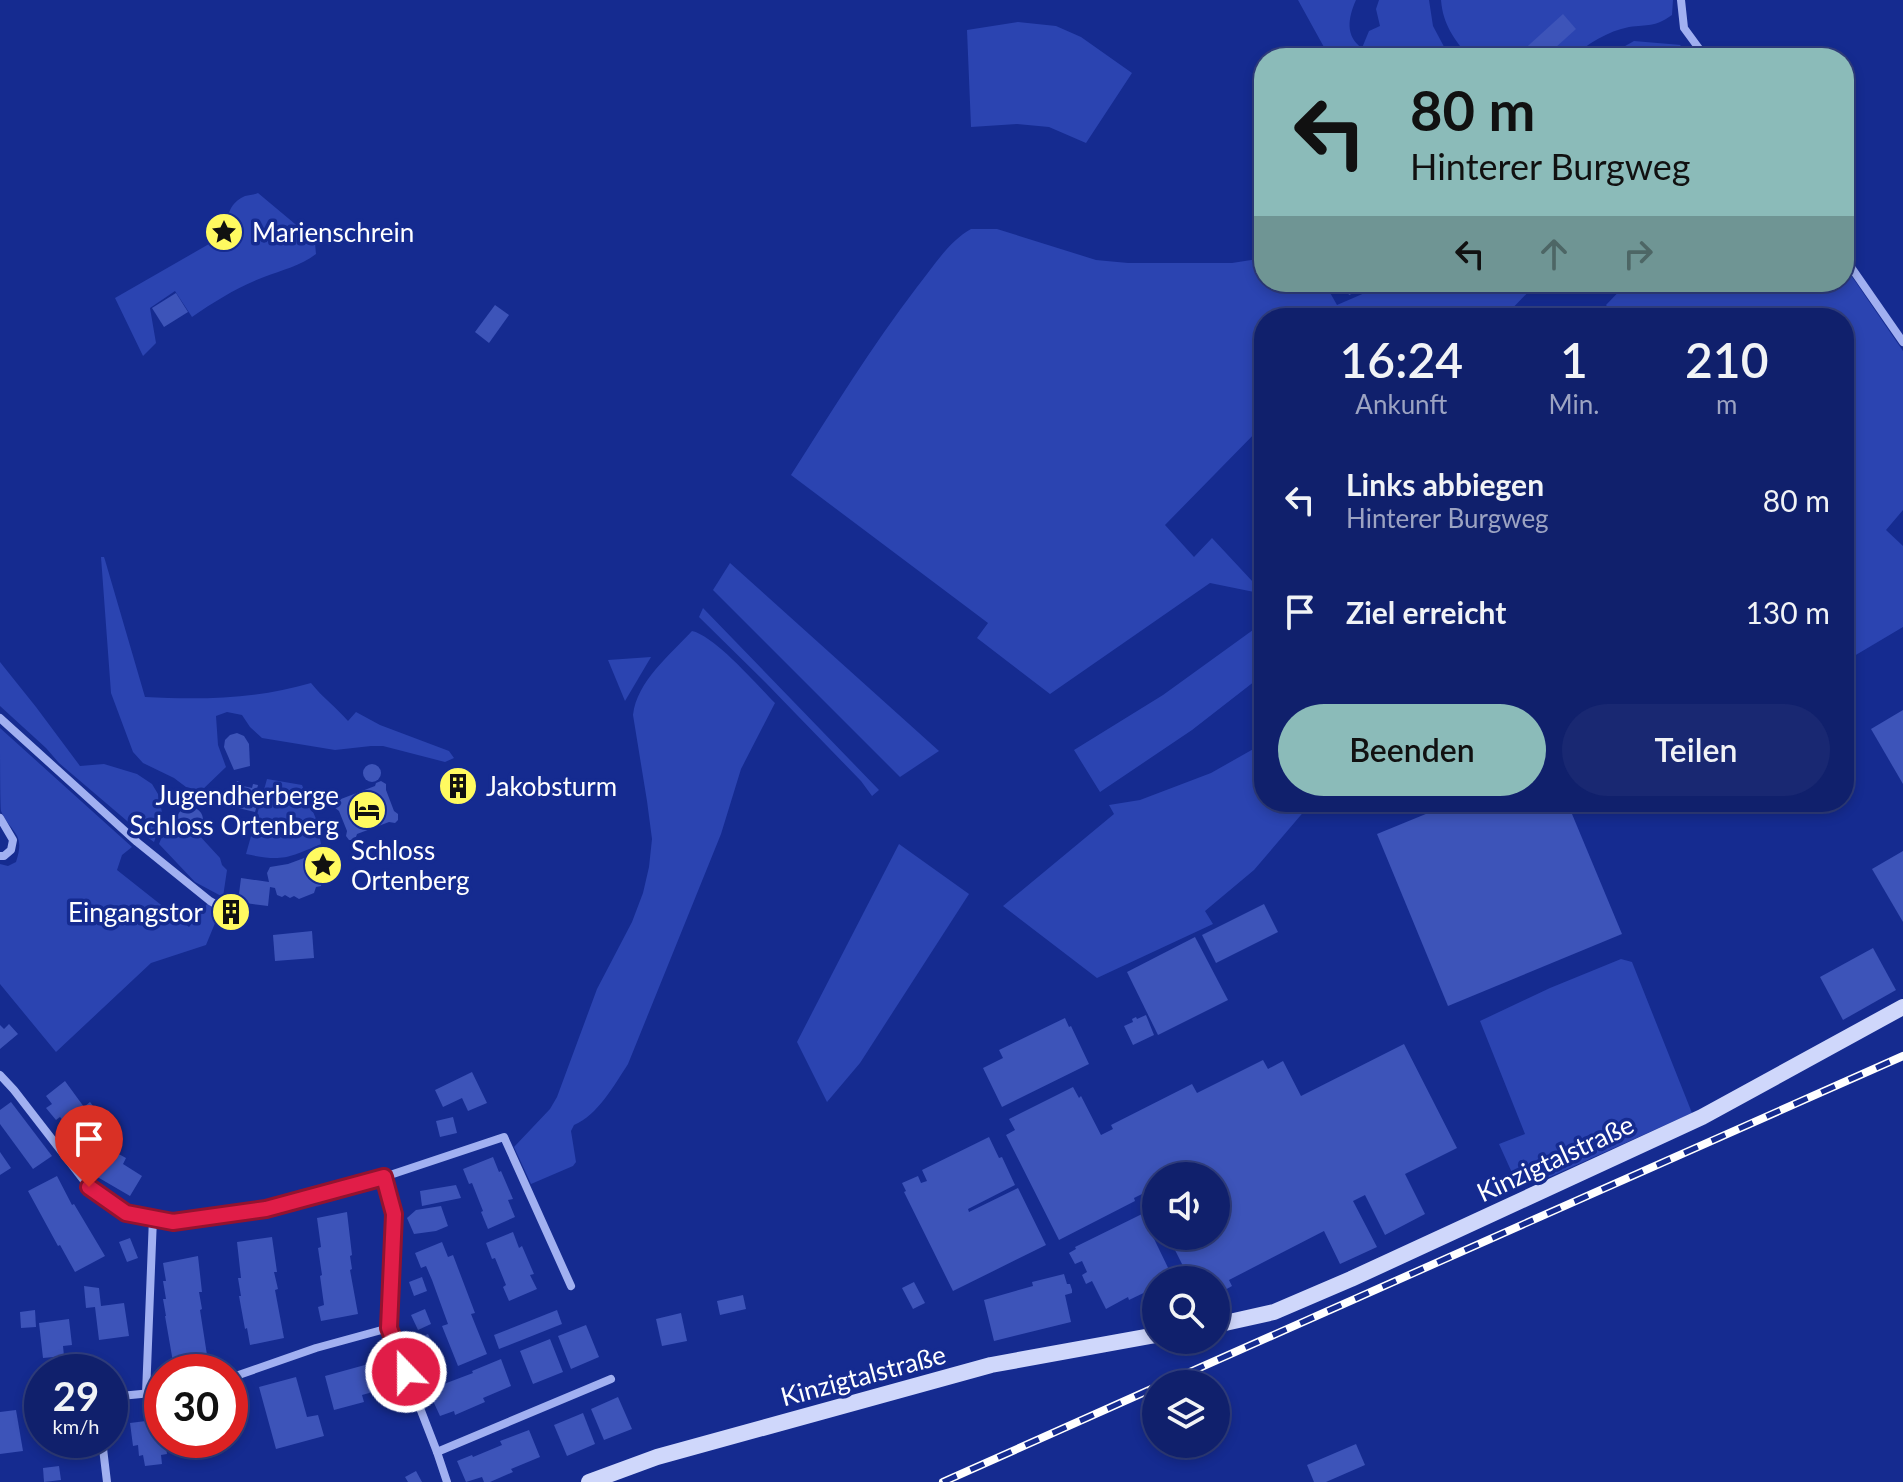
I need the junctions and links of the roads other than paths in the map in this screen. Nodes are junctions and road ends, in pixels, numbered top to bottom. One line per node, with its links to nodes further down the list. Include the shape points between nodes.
1 (1681, 0): 2 (street, via 1684,28)
2 (1699, 48)
3 (1854, 271): 4 (street)
4 (1903, 342)
5 (0, 718): 8 (street, via 137,842)
6 (0, 818): 7 (street, via 13,840 11,850)
7 (0, 856)
8 (224, 909)
9 (1903, 1007): 14 (main road, Kinzigtalstraße, via 1688,1124 1287,1307)
10 (0, 1075): 12 (street, via 89,1187 126,1213)
11 (384, 1177): 12 (street, via 266,1209 173,1222); 13 (street, via 504,1137); 15 (street, via 394,1214)
12 (153, 1218): 17 (street)
13 (571, 1286)
14 (1230, 1322)
15 (389, 1328): 18 (street); 20 (street)
16 (1142, 1338): 24 (main road, Kinzigtalstraße, via 991,1365 657,1457)
17 (148, 1354)
18 (248, 1372)
19 (611, 1379): 20 (street)
20 (437, 1452): 23 (street)
21 (104, 1458): 22 (street)
22 (107, 1482)
23 (447, 1482)
24 (589, 1482)

